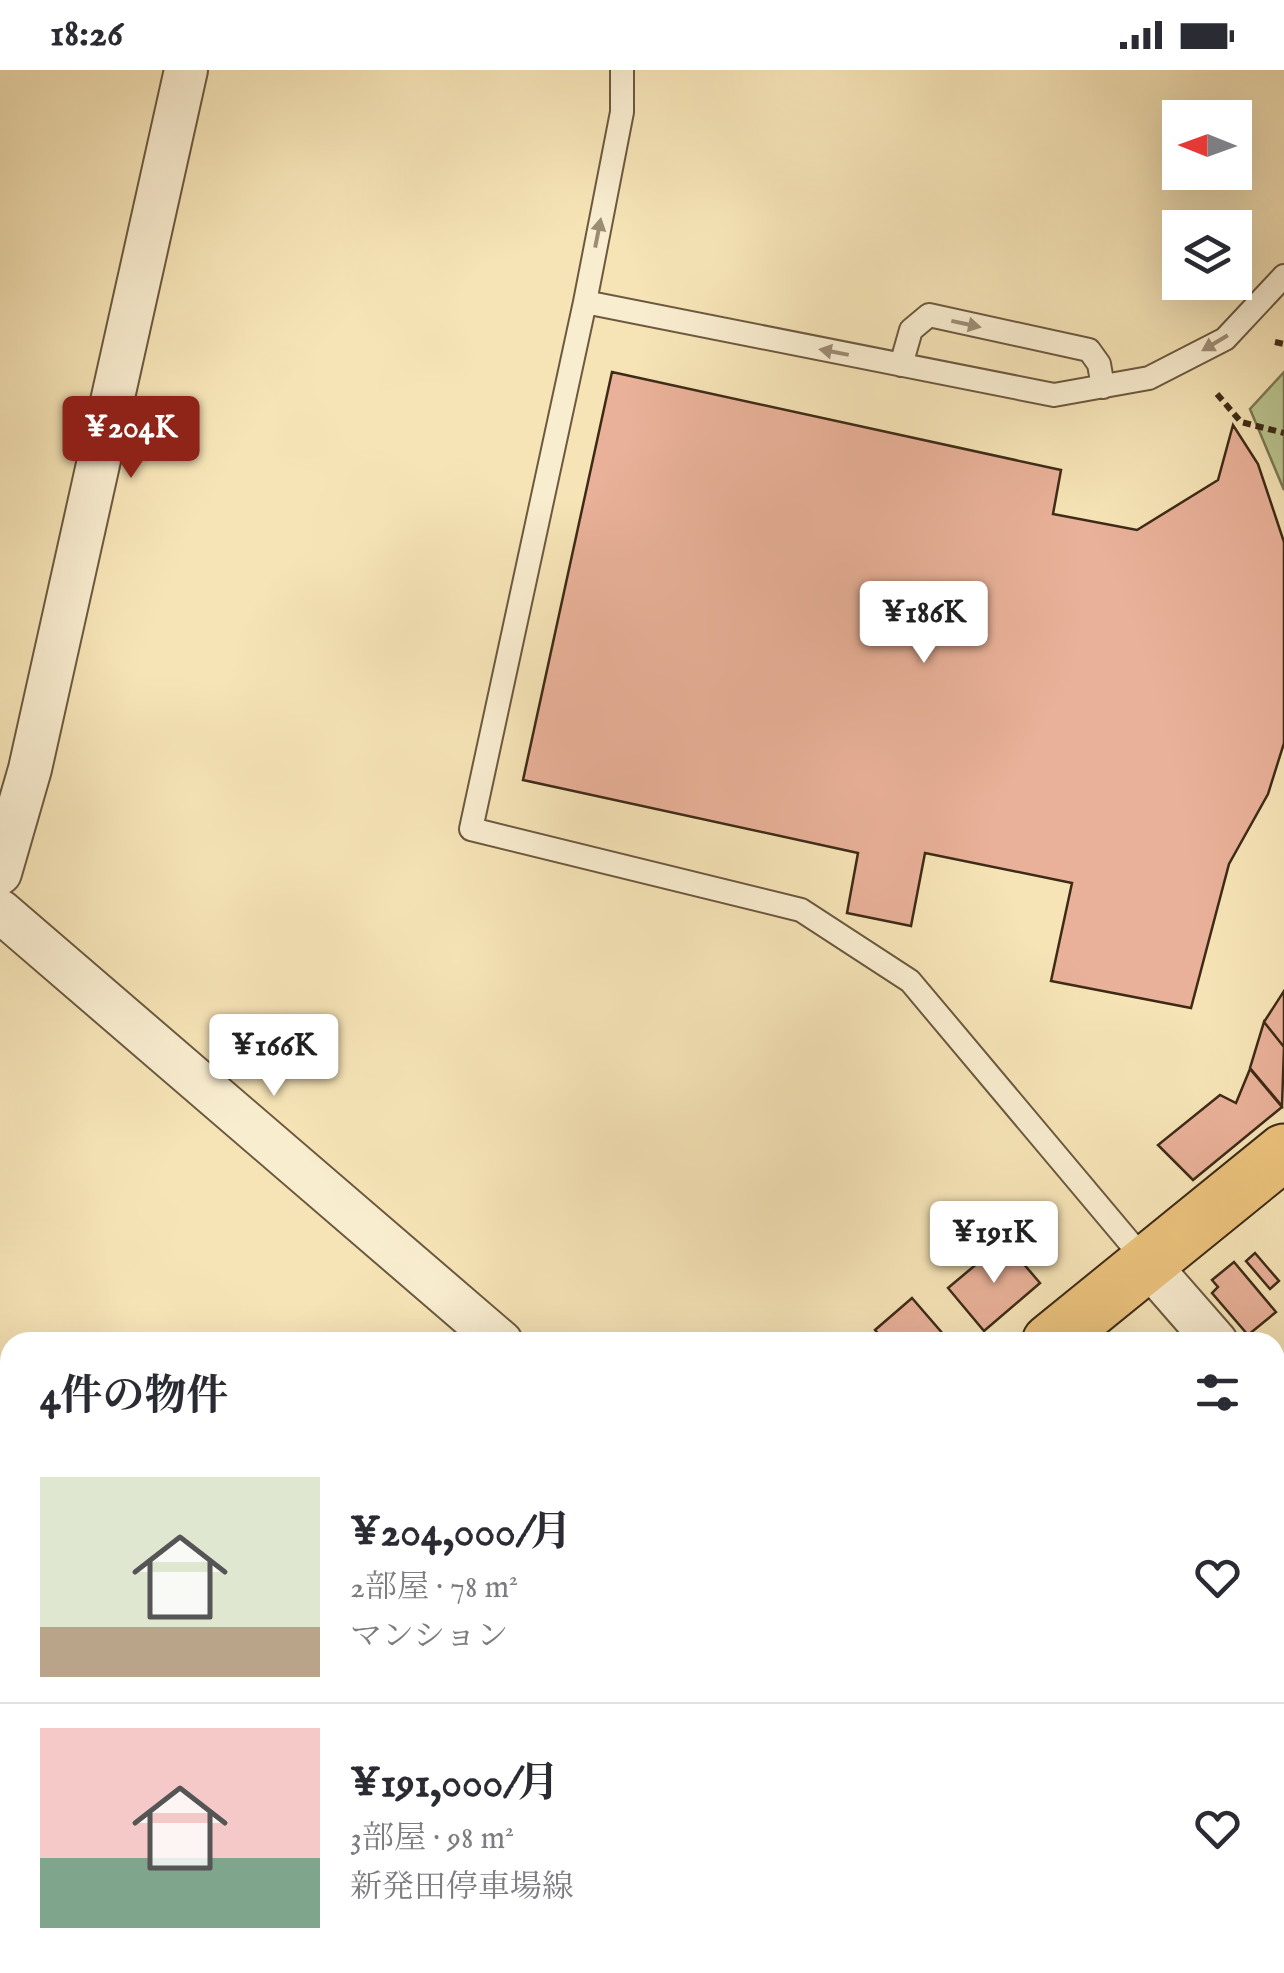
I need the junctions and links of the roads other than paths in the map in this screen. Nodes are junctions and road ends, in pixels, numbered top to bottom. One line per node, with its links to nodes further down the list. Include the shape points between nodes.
1 (186, 70): 7 (street)
2 (622, 70): 4 (lane, one-way to 2, via 622,112)
3 (1284, 276): 6 (lane, one-way to 6, via 1225,339 1149,378)
4 (584, 302): 5 (lane, one-way to 4); 11 (lane, via 471,830 801,910 910,981)
5 (901, 365): 6 (lane, via 1054,395); 6 (lane, one-way to 6, via 912,330 928,316 1089,350)
6 (1103, 387)
7 (15, 759): 8 (street)
8 (0, 873)
9 (0, 911): 12 (street)
10 (1284, 1152): 11 (main road)
11 (1148, 1263): 13 (main road); 14 (street)
12 (489, 1332)
13 (1062, 1332)
14 (1207, 1332)

